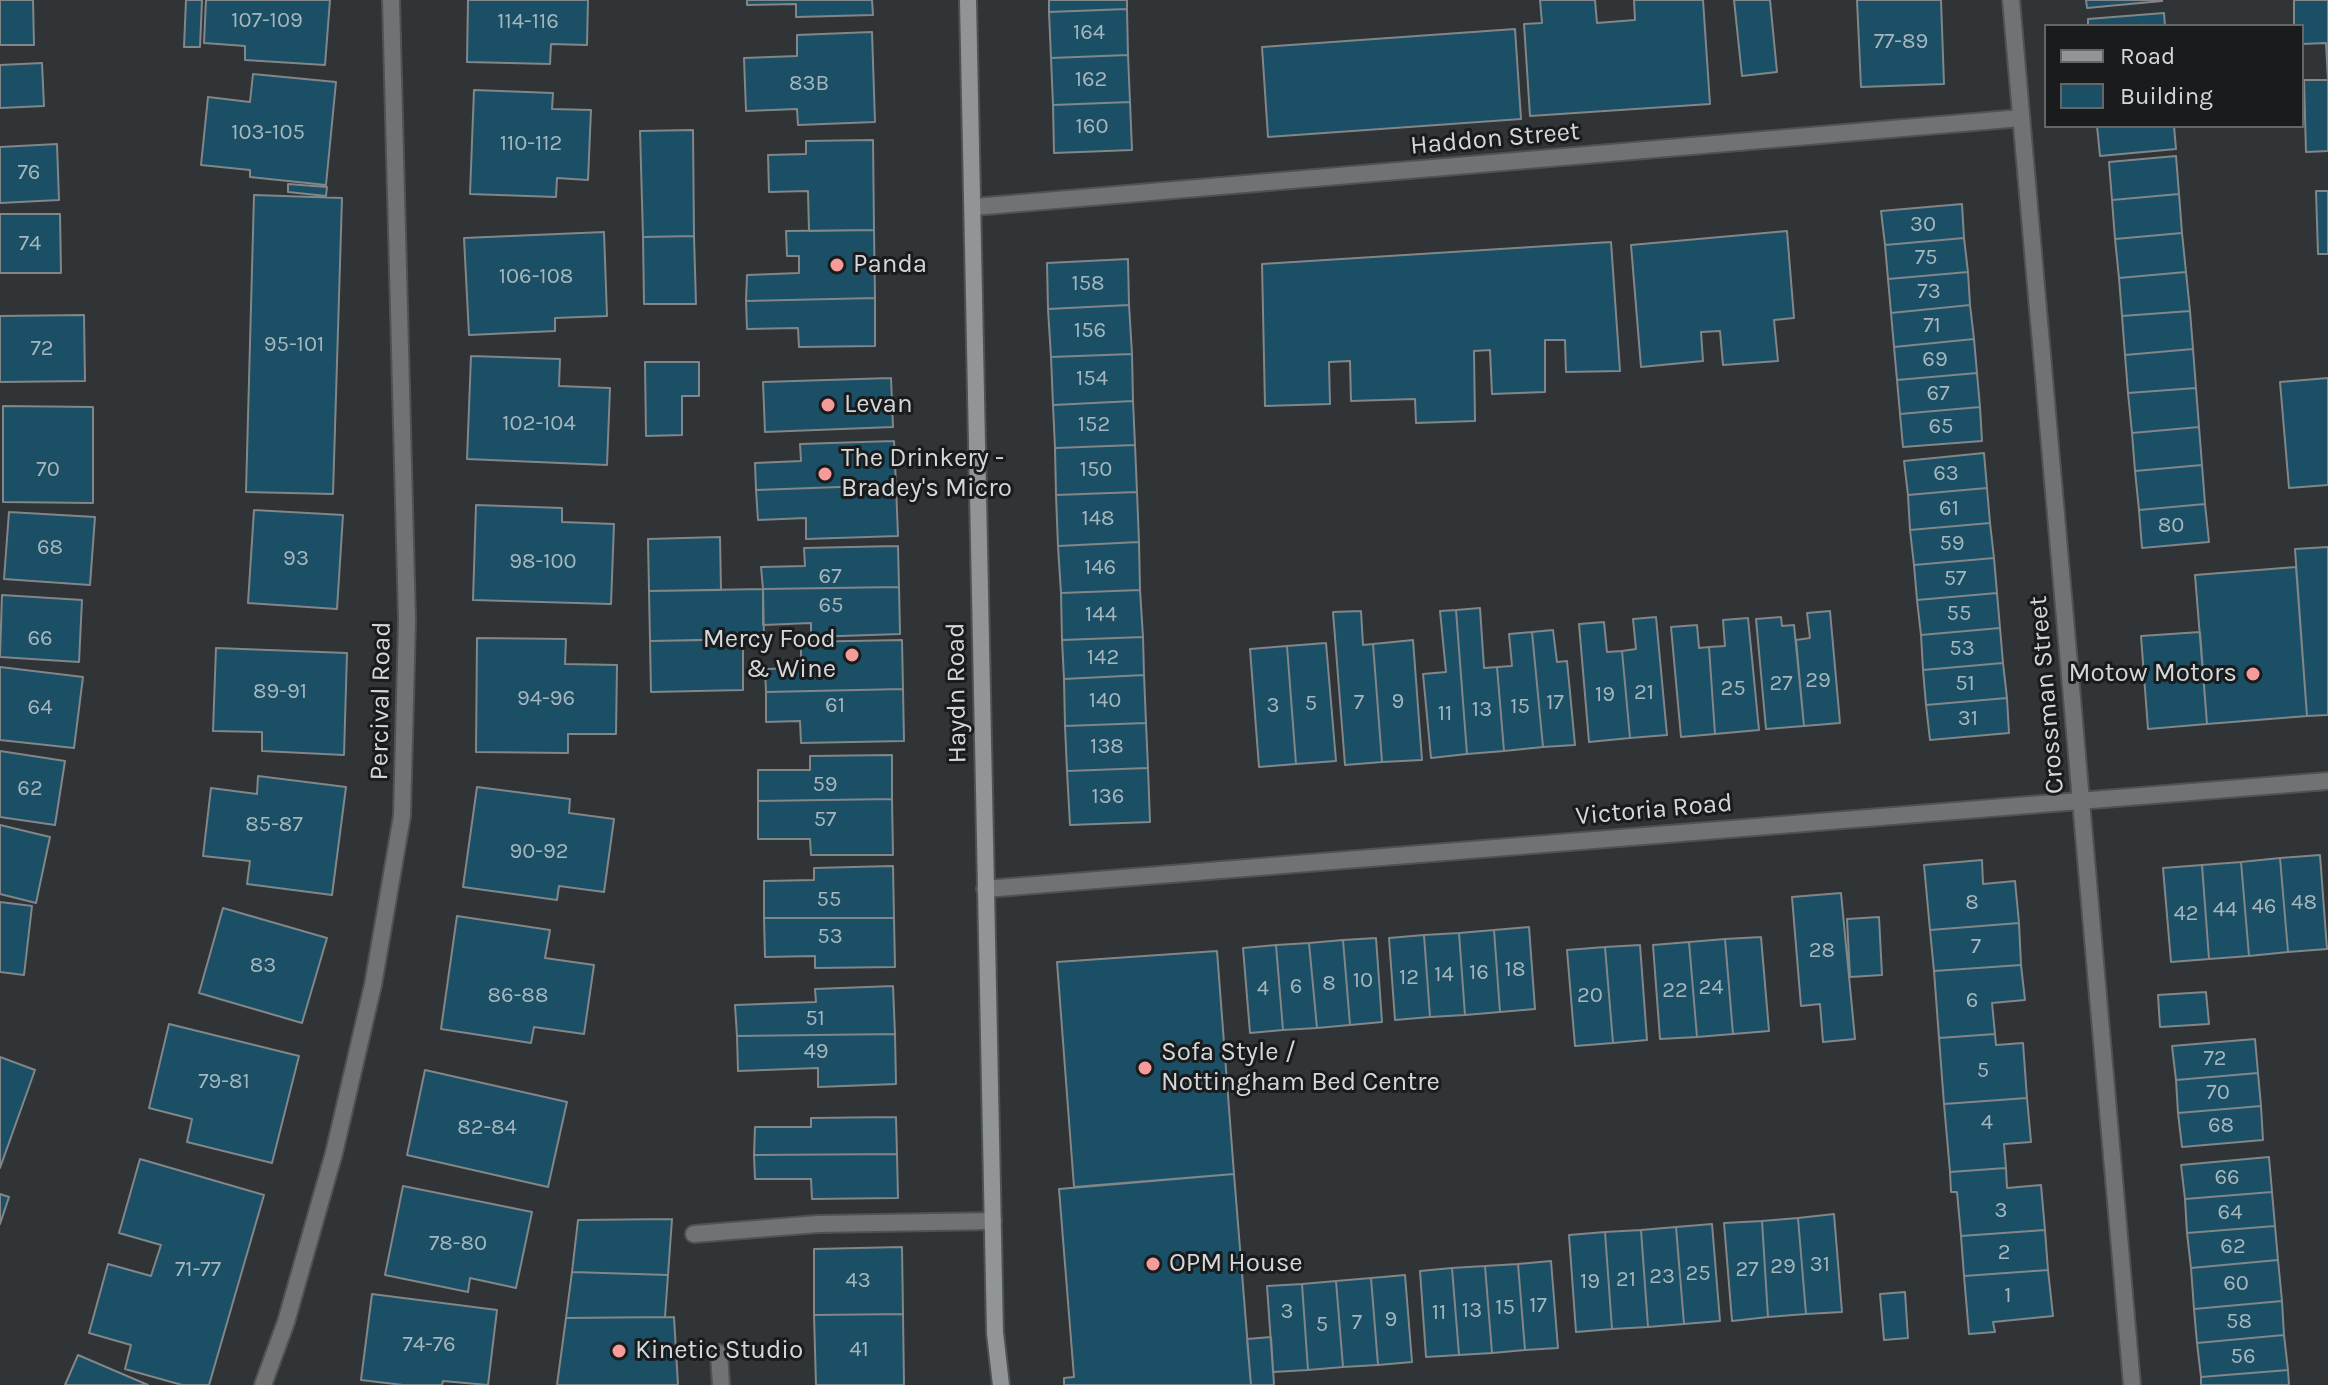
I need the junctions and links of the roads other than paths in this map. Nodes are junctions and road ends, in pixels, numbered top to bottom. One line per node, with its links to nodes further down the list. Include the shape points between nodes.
1 (391, 0): 12 (street, Percival Road, via 407,620 402,816 373,985 334,1153)
2 (968, 0): 5 (street, Haydn Road)
3 (2011, 0): 4 (street, Crossman Street)
4 (2021, 118): 5 (street, Haddon Street); 7 (street, Crossman Street)
5 (974, 207): 8 (street, Haydn Road)
6 (2328, 781): 7 (street, Victoria Road)
7 (2080, 800): 8 (street, Victoria Road); 15 (street, Crossman Street)
8 (985, 889): 9 (street, Haydn Road)
9 (993, 1221): 10 (street, via 818,1224); 14 (street, Haydn Road)
10 (694, 1234)
11 (719, 1353): 13 (street)
12 (263, 1385)
13 (721, 1385)
14 (1001, 1385)
15 (2127, 1385)

